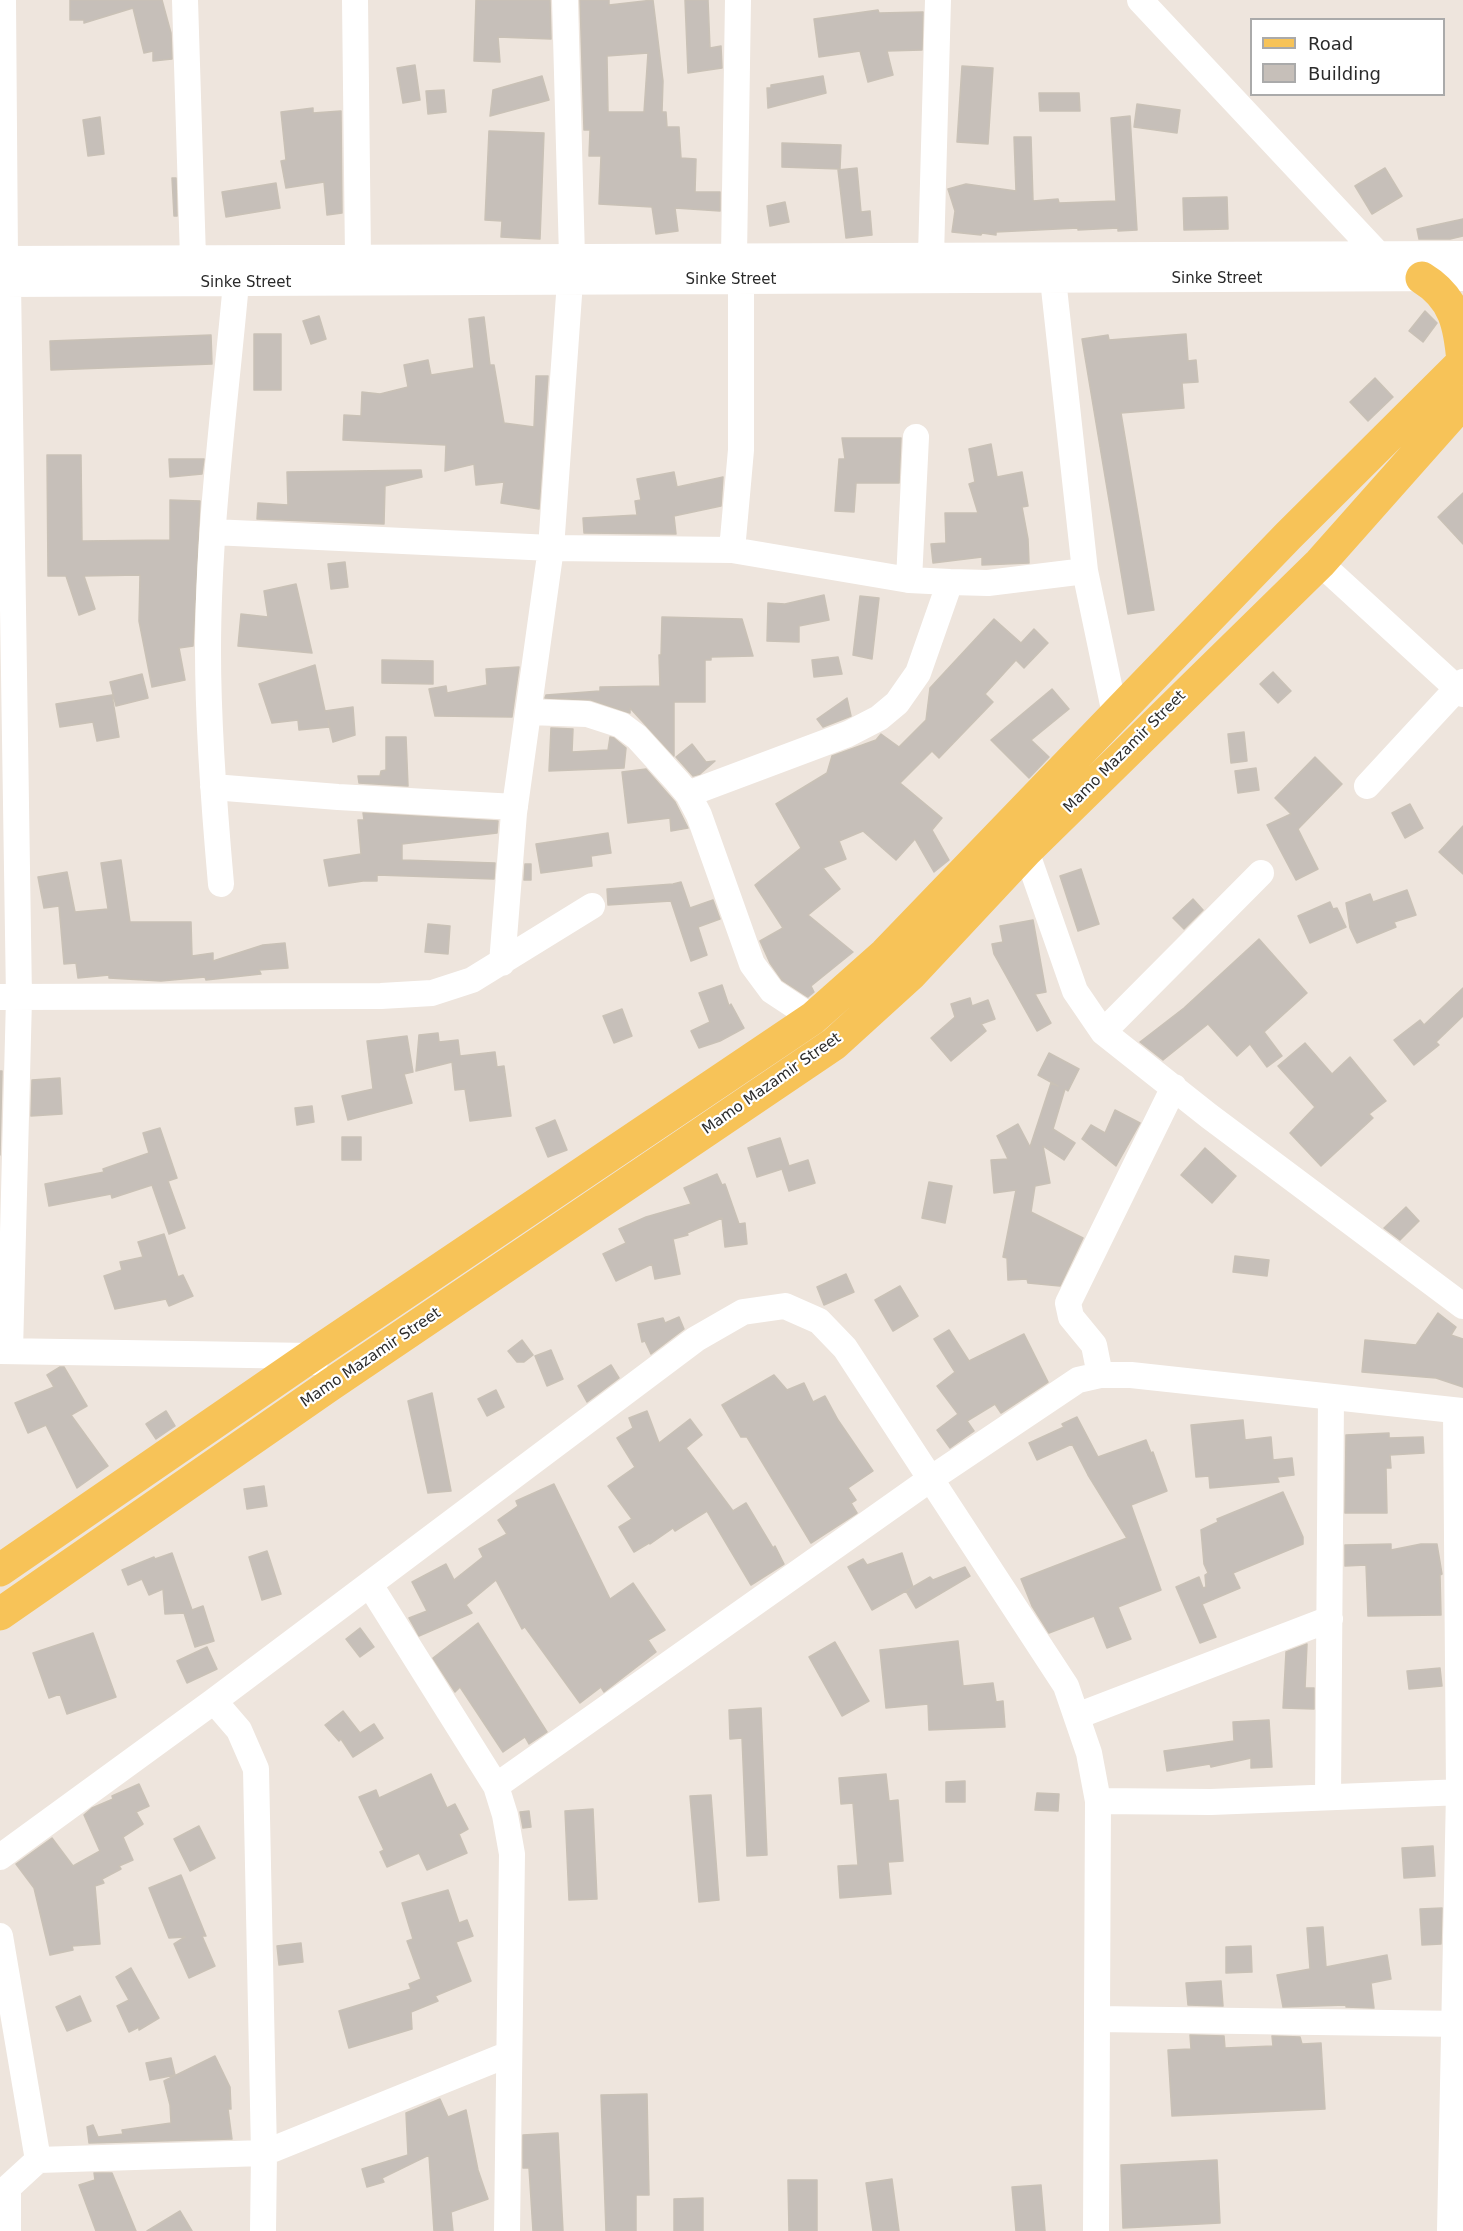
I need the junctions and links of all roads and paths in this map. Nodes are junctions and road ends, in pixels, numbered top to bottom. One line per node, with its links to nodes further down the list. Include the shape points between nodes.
1 (3, 0): 15 (street)
2 (185, 0): 12 (street)
3 (355, 0): 13 (street)
4 (565, 0): 14 (street)
5 (738, 0): 10 (street)
6 (938, 0): 11 (street)
7 (1140, 0): 8 (street)
8 (1378, 254): 9 (street, Sinke Street); 11 (street, Sinke Street); 16 (street)
9 (1463, 254)
10 (734, 256): 11 (street, Sinke Street); 14 (street, Sinke Street)
11 (931, 256)
12 (193, 258): 13 (street, Sinke Street); 15 (street, Sinke Street)
13 (358, 258): 14 (street, Sinke Street)
14 (571, 269): 19 (street, Sinke Street); 20 (street, Sinke Street); 25 (street)
15 (3, 271): 20 (street, Sinke Street); 43 (street)
16 (1407, 278): 17 (street, Sinke Street); 18 (street, Sinke Street); 21 (main road, via 1436,287 1450,306 1460,330)
17 (1463, 278)
18 (1053, 279): 19 (street, Sinke Street); 28 (street)
19 (741, 280): 26 (street, via 741,450)
20 (236, 283): 24 (street)
21 (1463, 362): 33 (main road, Mamo Mazamir Street)
22 (1463, 402): 27 (main road, Mamo Mazamir Street)
23 (916, 437): 29 (street)
24 (213, 532): 25 (street); 35 (street, via 208,650)
25 (551, 548): 26 (street); 32 (street)
26 (732, 550): 29 (street)
27 (1320, 563): 31 (street); 38 (main road, Mamo Mazamir Street)
28 (1085, 571): 30 (street, via 988,583); 33 (street)
29 (909, 580): 30 (street)
30 (950, 582): 36 (street, via 918,673 897,703 879,718 848,734)
31 (1461, 688): 34 (street)
32 (528, 712): 36 (street, via 587,714 621,725); 37 (street)
33 (1115, 714): 38 (main road, Mamo Mazamir Street)
34 (1367, 786)
35 (213, 787): 37 (street); 40 (street)
36 (688, 794): 44 (street, via 752,964 772,992)
37 (515, 807): 42 (street)
38 (1014, 841): 44 (main road, Mamo Mazamir Street); 45 (street, via 1075,991); 51 (main road, Mamo Mazamir Street, via 911,974 834,1044)
39 (1261, 873): 45 (street)
40 (221, 884)
41 (592, 906): 42 (street)
42 (502, 963): 43 (street, via 472,980 432,993)
43 (9, 997): 48 (street)
44 (813, 1018): 49 (main road, Mamo Mazamir Street)
45 (1103, 1032): 46 (street)
46 (1174, 1088): 47 (street); 50 (street, via 1068,1303 1071,1317 1094,1345)
47 (1463, 1306)
48 (5, 1351): 49 (street)
49 (310, 1356): 51 (street); 55 (main road, Mamo Mazamir Street)
50 (1100, 1375): 52 (street); 54 (street, via 1078,1380)
51 (330, 1385): 57 (main road, Mamo Mazamir Street)
52 (1331, 1397): 53 (street); 58 (street)
53 (1460, 1411): 62 (street)
54 (929, 1479): 56 (street, via 845,1348 819,1321 785,1306 743,1312 696,1339); 60 (street, via 1066,1686); 61 (street)
55 (0, 1570)
56 (370, 1584): 59 (street); 61 (street)
57 (0, 1614)
58 (1330, 1619): 60 (street); 63 (street)
59 (214, 1701): 65 (street); 70 (street, via 239,1730 256,1769)
60 (1077, 1716): 64 (street)
61 (496, 1786): 69 (street, via 506,1815 512,1854)
62 (1461, 1792): 63 (street); 68 (street)
63 (1328, 1797): 64 (street)
64 (1098, 1801): 67 (street)
65 (0, 1857)
66 (0, 1936): 71 (street)
67 (1097, 2019): 68 (street); 77 (street)
68 (1459, 2024): 73 (street)
69 (509, 2054): 70 (street); 76 (street)
70 (264, 2153): 71 (street); 75 (street)
71 (38, 2160): 72 (street)
72 (4, 2192): 74 (street)
73 (1455, 2226)
74 (8, 2231)
75 (263, 2231)
76 (507, 2231)
77 (1096, 2231)

